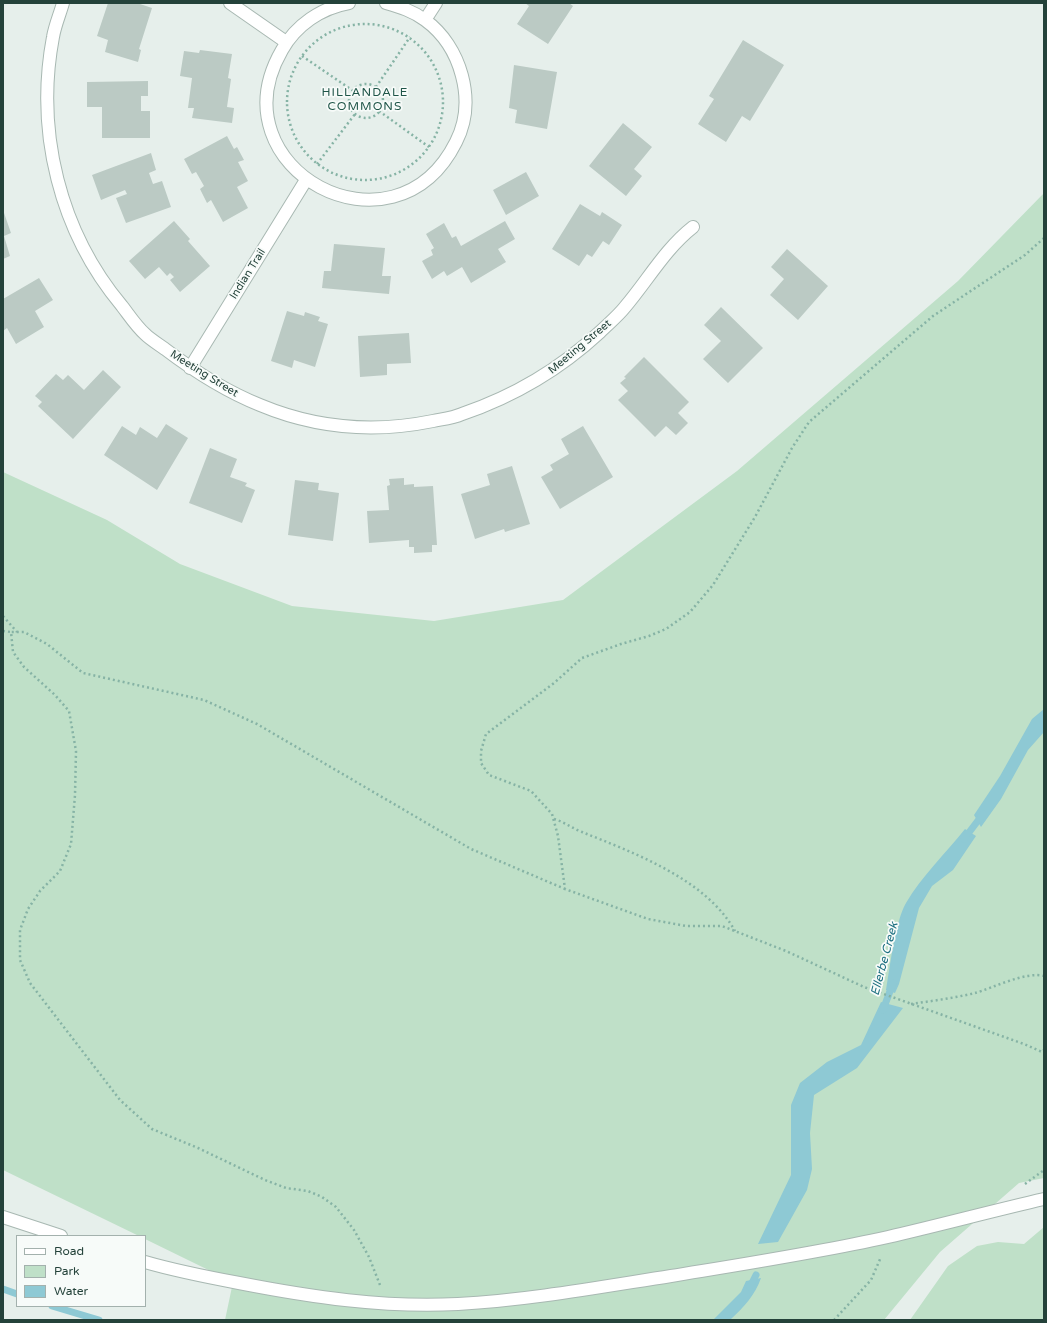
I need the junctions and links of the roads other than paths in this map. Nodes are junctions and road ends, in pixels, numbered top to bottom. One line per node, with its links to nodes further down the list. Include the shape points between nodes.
1 (64, 3): 10 (street, Meeting Street, via 53,35 48,72 47,121 52,158 65,207 83,248 110,292 145,334)
2 (230, 3): 7 (street)
3 (349, 3): 7 (street, via 319,13 301,25)
4 (386, 3): 6 (street, via 406,9)
5 (436, 3): 6 (street)
6 (425, 20): 8 (street, via 441,35 454,54 466,97 464,119 457,140 446,160 431,176 412,189 391,197 369,200 340,196 325,192)
7 (286, 42): 8 (street, via 275,61 268,82 269,119 278,147 290,165)
8 (306, 180): 10 (street, Indian Trail)
9 (694, 227): 10 (street, Meeting Street, via 678,239 624,309 587,344 549,374 510,395 460,415 410,426 369,428 326,425 286,416 235,395)
10 (190, 368)
11 (1044, 1199): 14 (street, via 886,1237 773,1259 506,1301 400,1304 331,1299 172,1270)
12 (3, 1217): 13 (street)
13 (58, 1235)
14 (146, 1262)

